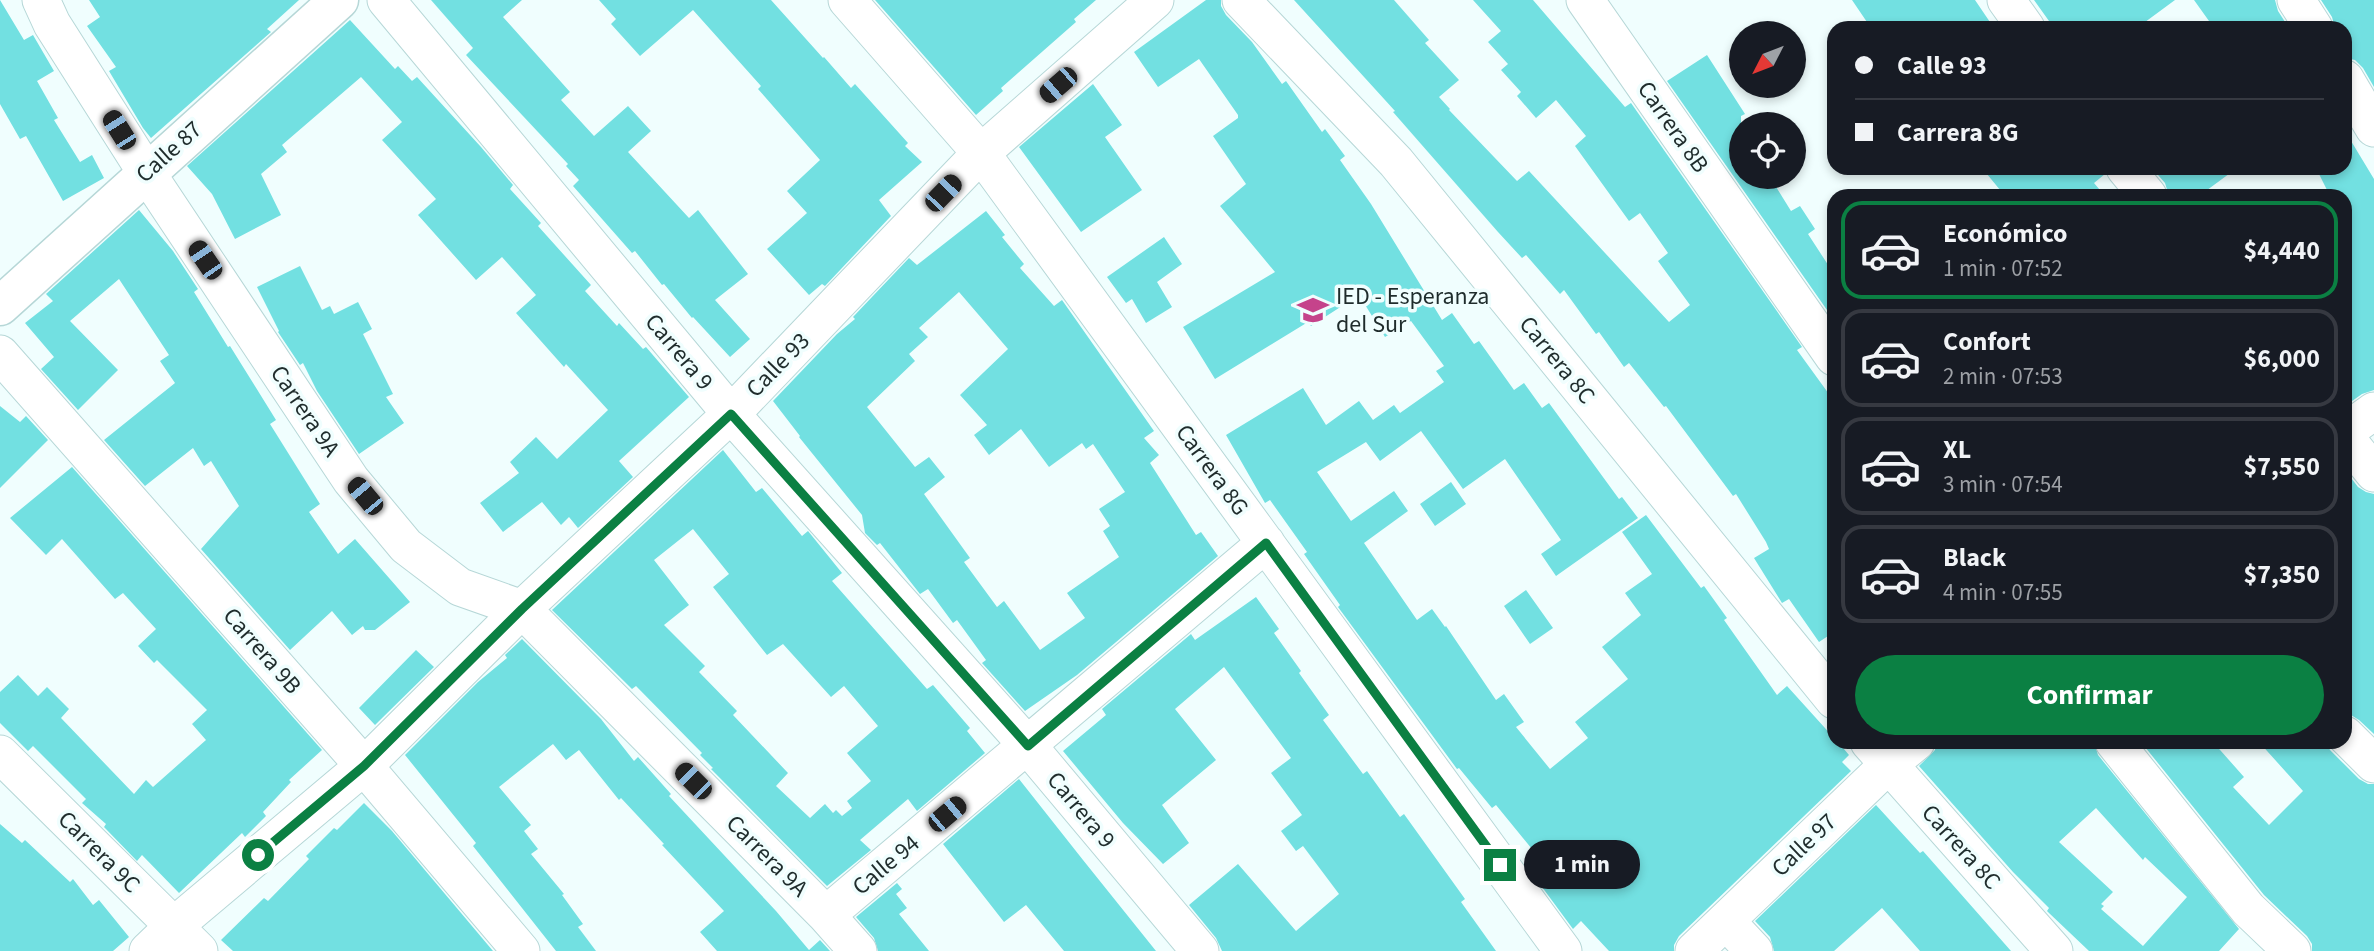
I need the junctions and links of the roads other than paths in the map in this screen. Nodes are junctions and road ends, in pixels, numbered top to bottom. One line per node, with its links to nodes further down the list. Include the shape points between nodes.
1 (41, 0): 15 (street, Carrera 9A)
2 (339, 0): 15 (street, Calle 87)
3 (386, 0): 22 (street, Carrera 9)
4 (847, 0): 14 (street, Carrera 8G)
5 (1155, 0): 14 (street, Calle 93)
6 (1241, 0): 28 (street, Carrera 8C, via 1396,162)
7 (1585, 0): 19 (street, Carrera 8B)
8 (2006, 0): 10 (street)
9 (2296, 0): 11 (street)
10 (2021, 21)
11 (2310, 21)
12 (2352, 91): 13 (street)
13 (2374, 128)
14 (981, 153): 22 (street, Calle 93); 26 (street, Carrera 8G)
15 (146, 172): 18 (street, Calle 87); 27 (street, Carrera 9A, via 351,480 406,546 460,587)
16 (2131, 175): 17 (street)
17 (2142, 189)
18 (0, 306)
19 (1827, 346)
20 (0, 354): 35 (street, Carrera 9B)
21 (2374, 411): 23 (street)
22 (731, 414): 27 (street, Calle 93); 30 (street, Carrera 9)
23 (2352, 429)
24 (2352, 444): 25 (street)
25 (2374, 473)
26 (1266, 543): 30 (street, Calle 94); 43 (street, Carrera 8G)
27 (522, 609): 35 (street, Calle 93); 36 (street, Carrera 9A)
28 (1827, 691)
29 (2352, 743): 34 (street)
30 (1028, 746): 36 (street, Calle 94); 42 (street, Carrera 9)
31 (2119, 749): 47 (street, via 2248,909)
32 (0, 754): 38 (street, Carrera 9C)
33 (1878, 754): 37 (street, Calle 97); 46 (street, Carrera 8C)
34 (2374, 764)
35 (364, 766): 38 (street, Calle 93); 40 (street, Carrera 9B)
36 (826, 915): 41 (street, Carrera 9A)
37 (1726, 921): 44 (street, Calle 97); 45 (street)
38 (186, 939): 39 (street, Calle 93)
39 (148, 951)
40 (521, 951)
41 (858, 951)
42 (1200, 951)
43 (1563, 951)
44 (1694, 951)
45 (1754, 951)
46 (2054, 951)
47 (2292, 951)

